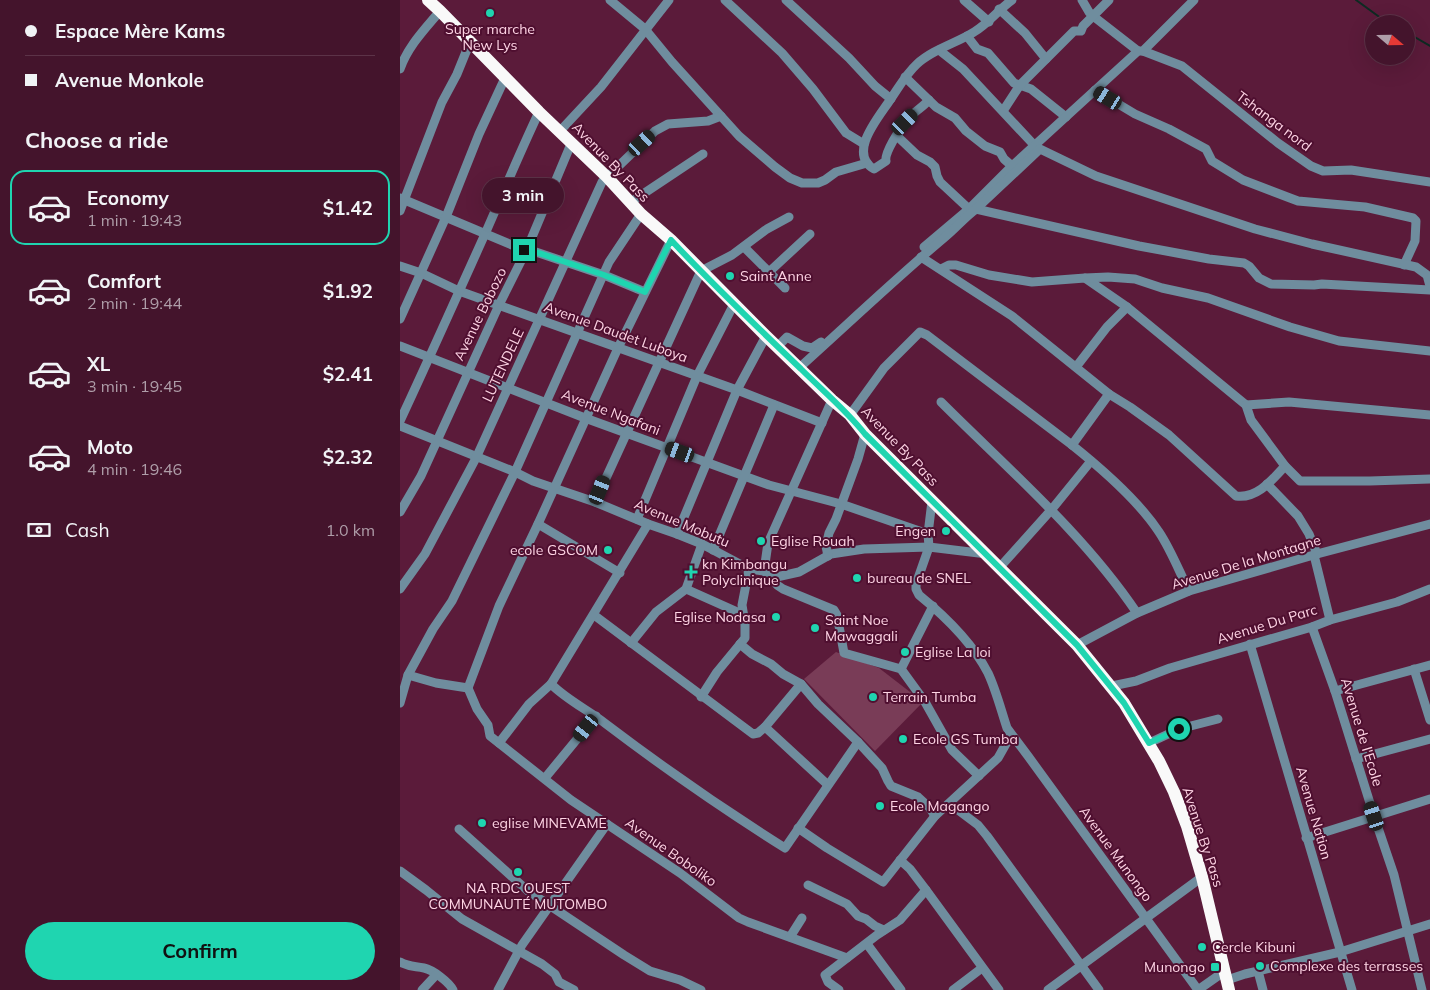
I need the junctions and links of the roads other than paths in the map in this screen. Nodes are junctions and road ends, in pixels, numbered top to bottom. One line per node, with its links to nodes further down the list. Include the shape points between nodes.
1 (428, 0): 12 (highway, Avenue By Pass)
2 (610, 0): 15 (street)
3 (669, 0): 15 (street)
4 (724, 0): 35 (street, via 782,53 846,133)
5 (786, 0): 26 (street)
6 (964, 0): 14 (street)
7 (1010, 0): 11 (street)
8 (1082, 0): 13 (street, Tshanga nord)
9 (1109, 0): 13 (street)
10 (1194, 0): 19 (street)
11 (1000, 9): 14 (street); 20 (street)
12 (440, 11): 17 (highway, Avenue By Pass); 21 (street, via 411,46)
13 (1093, 16): 19 (street, Tshanga nord); 20 (street, via 1081,32 1074,31)
14 (989, 22): 16 (street)
15 (645, 29): 30 (street); 32 (street, via 601,87)
16 (967, 36): 18 (street); 24 (street, via 977,49 988,53 1014,83)
17 (470, 42): 23 (highway, Avenue By Pass); 42 (street)
18 (939, 50): 22 (street, via 922,60); 28 (street, via 963,69)
19 (1141, 51): 25 (street); 41 (street, Tshanga nord, via 1182,66 1311,166 1323,171 1351,170)
20 (1046, 59): 24 (street)
21 (400, 69)
22 (905, 77): 26 (street); 27 (street)
23 (505, 78): 29 (highway, Avenue By Pass); 47 (street)
24 (1020, 85): 28 (street); 31 (street, via 1031,89)
25 (1095, 90): 31 (street); 56 (street, via 1206,149 1212,161 1244,180 1298,200 1365,207 1413,218 1416,221 1415,240)
26 (891, 99): 35 (street, via 873,124)
27 (929, 100): 33 (street, via 905,122); 39 (street, via 955,118 962,129 984,146 1000,152)
28 (1003, 111): 36 (street)
29 (539, 112): 32 (highway, Avenue By Pass); 49 (street)
30 (721, 116): 38 (street, via 775,167 802,183 821,182 836,172); 40 (street, LUTENDELE, via 708,121 668,124 655,131)
31 (1066, 117): 36 (street)
32 (560, 131): 34 (highway, Avenue By Pass)
33 (897, 136): 38 (street, via 888,148 886,161 874,169); 44 (street, via 935,167 942,184)
34 (571, 144): 40 (highway, Avenue By Pass); 53 (street, Avenue Bobozo)
35 (864, 144): 38 (street)
36 (1035, 146): 39 (street)
37 (704, 154): 43 (street)
38 (867, 163)
39 (1012, 166): 44 (street)
40 (606, 177): 43 (highway, Avenue By Pass); 55 (street, LUTENDELE)
41 (1430, 182)
42 (402, 199): 45 (street); 47 (street)
43 (631, 202): 46 (highway, Avenue By Pass)
44 (973, 209): 54 (street, via 959,226); 56 (street, via 1040,149 1096,176 1255,229); 68 (street, via 1139,246 1244,263 1259,278 1271,284); 79 (street, via 917,253 825,339 812,348 788,337)
45 (400, 211)
46 (641, 214): 51 (highway, Avenue By Pass); 64 (street)
47 (446, 217): 49 (street); 63 (street)
48 (789, 217): 52 (street)
49 (486, 233): 53 (street); 69 (street)
50 (810, 234): 62 (street)
51 (671, 240): 61 (highway, Avenue By Pass); 70 (street)
52 (744, 247): 61 (street); 62 (street)
53 (527, 249): 55 (street); 72 (street, Avenue Bobozo)
54 (921, 257): 60 (street); 85 (street)
55 (564, 262): 64 (street); 75 (street, LUTENDELE)
56 (1404, 265): 59 (street)
57 (400, 266): 63 (street, Avenue Daudet Luboya)
58 (1430, 266): 59 (street)
59 (1416, 268): 66 (street, via 1427,275)
60 (941, 269): 65 (street, via 956,264 989,275 1032,282); 84 (street, via 1012,316)
61 (701, 272): 71 (highway, Avenue By Pass); 83 (street)
62 (769, 272): 67 (street)
63 (421, 273): 69 (street, Avenue Daudet Luboya); 74 (street)
64 (604, 275): 70 (street); 76 (street)
65 (1084, 278): 73 (street); 81 (street, via 1135,279 1208,298 1290,328 1339,341)
66 (1430, 286)
67 (785, 288)
68 (1430, 290)
69 (459, 291): 72 (street, Avenue Daudet Luboya); 82 (street)
70 (645, 292): 80 (street)
71 (734, 304): 77 (highway, Avenue By Pass); 87 (street)
72 (499, 305): 75 (street, Avenue Daudet Luboya); 86 (street, Avenue Bobozo)
73 (1126, 307): 84 (street); 94 (street)
74 (400, 319)
75 (540, 320): 76 (street, Avenue Daudet Luboya); 88 (street, LUTENDELE)
76 (578, 334): 80 (street, Avenue Daudet Luboya); 92 (street)
77 (766, 336): 79 (highway, Avenue By Pass); 89 (street)
78 (400, 346): 82 (street, Avenue Ngafani)
79 (777, 347): 85 (highway, Avenue By Pass)
80 (618, 348): 83 (street, Avenue Daudet Luboya); 98 (street)
81 (1430, 351)
82 (429, 359): 86 (street, Avenue Ngafani); 99 (street)
83 (658, 363): 87 (street, Avenue Daudet Luboya); 102 (street)
84 (1076, 367): 90 (street)
85 (799, 368): 91 (highway, Avenue By Pass)
86 (467, 374): 88 (street, Avenue Ngafani); 104 (street, Avenue Bobozo)
87 (697, 376): 89 (street, Avenue Daudet Luboya); 106 (street)
88 (507, 388): 92 (street, Avenue Ngafani); 107 (street, LUTENDELE)
89 (737, 390): 95 (street, Avenue Daudet Luboya); 109 (street)
90 (1109, 394): 105 (street); 114 (street, via 1169,435 1236,496 1252,495)
91 (832, 400): 96 (highway, Avenue By Pass); 100 (street)
92 (546, 402): 98 (street, Avenue Ngafani); 111 (street)
93 (941, 402): 120 (street)
94 (1246, 405): 97 (street, via 1289,402); 110 (street, via 1251,420)
95 (774, 406): 100 (street, Avenue Daudet Luboya); 112 (street)
96 (850, 415): 103 (highway, Avenue By Pass); 105 (street, via 884,368 920,332 936,339)
97 (1430, 415)
98 (585, 418): 102 (street, Avenue Ngafani); 115 (street)
99 (400, 421)
100 (822, 423): 116 (street)
101 (400, 426): 104 (street, Avenue Mobutu)
102 (627, 433): 106 (street, Avenue Ngafani); 118 (street)
103 (865, 434): 117 (highway, Avenue By Pass); 119 (street)
104 (437, 442): 107 (street, Avenue Mobutu); 121 (street, Avenue Bobozo)
105 (1072, 445): 108 (street)
106 (667, 448): 109 (street, Avenue Ngafani); 122 (street)
107 (476, 458): 111 (street, Avenue Mobutu); 139 (street, LUTENDELE, via 425,554)
108 (1091, 461): 120 (street); 142 (street, via 1145,513 1159,531)
109 (706, 462): 112 (street, Avenue Ngafani); 126 (street)
110 (1286, 466): 113 (street, via 1303,481); 114 (street)
111 (515, 472): 115 (street, Avenue Mobutu); 156 (street, via 452,601)
112 (745, 475): 116 (street, Avenue Ngafani); 130 (street)
113 (1430, 479)
114 (1267, 484): 132 (street, via 1298,516 1309,534)
115 (554, 488): 118 (street, Avenue Mobutu); 123 (street)
116 (791, 490): 119 (street, Avenue Ngafani); 136 (street, via 768,543)
117 (932, 501): 127 (street); 131 (highway, Avenue By Pass)
118 (595, 502): 122 (street, Avenue Mobutu)
119 (841, 504): 127 (street, Avenue Ngafani); 133 (street, via 826,546)
120 (1052, 510): 134 (street); 144 (street, via 1103,565)
121 (400, 512)
122 (637, 519): 124 (street, Avenue Mobutu)
123 (538, 524): 137 (street); 160 (street, via 498,606)
124 (648, 524): 126 (street, Avenue Mobutu); 137 (street)
125 (1430, 524): 132 (street, Avenue De la Montagne)
126 (677, 534): 128 (street, Avenue Mobutu)
127 (928, 534): 129 (street)
128 (702, 544): 130 (street, Avenue Mobutu); 140 (street)
129 (929, 547): 131 (street); 133 (street, via 864,548); 143 (street, Avenue Munongo, via 916,589)
130 (713, 550): 135 (street, Avenue Mobutu)
131 (987, 554): 134 (highway, Avenue By Pass)
132 (1315, 554): 142 (street, Avenue De la Montagne); 147 (street)
133 (828, 556): 138 (street, via 799,572)
134 (1000, 567): 152 (highway, Avenue By Pass)
135 (748, 569): 136 (street, Avenue Mobutu); 145 (street)
136 (764, 571): 138 (street)
137 (620, 572): 146 (street)
138 (772, 578): 154 (street, via 783,589 834,610 844,653)
139 (400, 589)
140 (686, 589): 145 (street); 149 (street, via 652,616)
141 (1430, 589): 147 (street, Avenue Du Parc, via 1397,602)
142 (1188, 591): 144 (street, Avenue De la Montagne)
143 (933, 606): 154 (street); 168 (street, Avenue Munongo, via 963,635 987,671)
144 (1138, 613): 152 (street, Avenue De la Montagne)
145 (742, 614): 150 (street, via 745,638)
146 (594, 616): 149 (street); 157 (street)
147 (1330, 620): 148 (street, Avenue Du Parc)
148 (1312, 627): 151 (street, Avenue Du Parc); 161 (street, Avenue de l'Ecole)
149 (631, 643): 162 (street)
150 (740, 644): 158 (street); 162 (street)
151 (1250, 644): 159 (street, Avenue Du Parc); 184 (street, Avenue Nation)
152 (1077, 645): 159 (highway, Avenue By Pass)
153 (1430, 665): 155 (street)
154 (901, 669): 174 (street, via 925,702 952,750)
155 (1414, 669): 161 (street); 166 (street)
156 (408, 675): 160 (street); 163 (street)
157 (550, 684): 164 (street); 172 (street, via 529,704)
158 (801, 684): 167 (street); 170 (street)
159 (1112, 686): 171 (highway, Avenue By Pass)
160 (468, 688): 172 (street, Avenue Boboliko, via 488,725 490,736)
161 (1335, 691): 173 (street, Avenue de l'Ecole)
162 (701, 696): 167 (street, via 753,734)
163 (400, 703)
164 (596, 716): 175 (street); 182 (street, via 730,814 785,848)
165 (1218, 719): 171 (street, via 1179,729)
166 (1430, 720)
167 (765, 727): 176 (street)
168 (1012, 735): 174 (street, via 998,758); 191 (street, Avenue Munongo)
169 (1430, 739): 173 (street)
170 (858, 742): 176 (street); 179 (street, via 882,768 892,786 918,797)
171 (1149, 743): 187 (highway, Avenue By Pass, via 1179,804)
172 (498, 744): 175 (street, Avenue Boboliko)
173 (1356, 760): 180 (street, Avenue de l'Ecole)
174 (979, 776): 178 (street)
175 (545, 778): 181 (street, Avenue Boboliko)
176 (828, 785): 182 (street)
177 (1430, 799): 180 (street)
178 (950, 804): 179 (street); 202 (street, via 987,836)
179 (935, 816): 185 (street)
180 (1374, 816): 184 (street); 195 (street, Avenue de l'Ecole, via 1394,874)
181 (607, 824): 190 (street); 196 (street, Avenue Boboliko, via 680,873 731,913)
182 (798, 828): 185 (street, via 883,882)
183 (459, 829): 190 (street, via 514,880)
184 (1306, 838): 199 (street, Avenue Nation)
185 (900, 860): 189 (street)
186 (400, 871): 198 (street, via 462,919)
187 (1202, 877): 191 (street); 206 (highway, Avenue By Pass)
188 (808, 885): 194 (street, via 847,904 858,916)
189 (926, 890): 194 (street, via 900,920); 203 (street)
190 (549, 905): 198 (street); 211 (street, via 650,971)
191 (1145, 917): 202 (street); 218 (street, Avenue Munongo)
192 (802, 918): 196 (street)
193 (1430, 924): 195 (street)
194 (884, 930): 197 (street)
195 (1406, 931): 199 (street); 221 (street, Avenue de l'Ecole)
196 (790, 936): 200 (street, Avenue Boboliko)
197 (866, 944): 200 (street); 213 (street)
198 (519, 950): 209 (street); 210 (street)
199 (1340, 952): 204 (street); 220 (street, Avenue Nation)
200 (847, 958): 212 (street, via 825,975 828,982)
201 (400, 962): 205 (street, via 410,967 425,968)
202 (1081, 966): 216 (street); 217 (street)
203 (982, 968): 214 (street); 215 (street)
204 (1258, 971): 206 (street); 219 (street)
205 (436, 975): 207 (street); 208 (street)
206 (1227, 980): 218 (street)
207 (422, 990)
208 (453, 990)
209 (498, 990)
210 (574, 990)
211 (701, 990)
212 (839, 990)
213 (901, 990)
214 (953, 990)
215 (999, 990)
216 (1048, 990)
217 (1099, 990)
218 (1198, 990)
219 (1263, 990)
220 (1352, 990)
221 (1422, 990)

